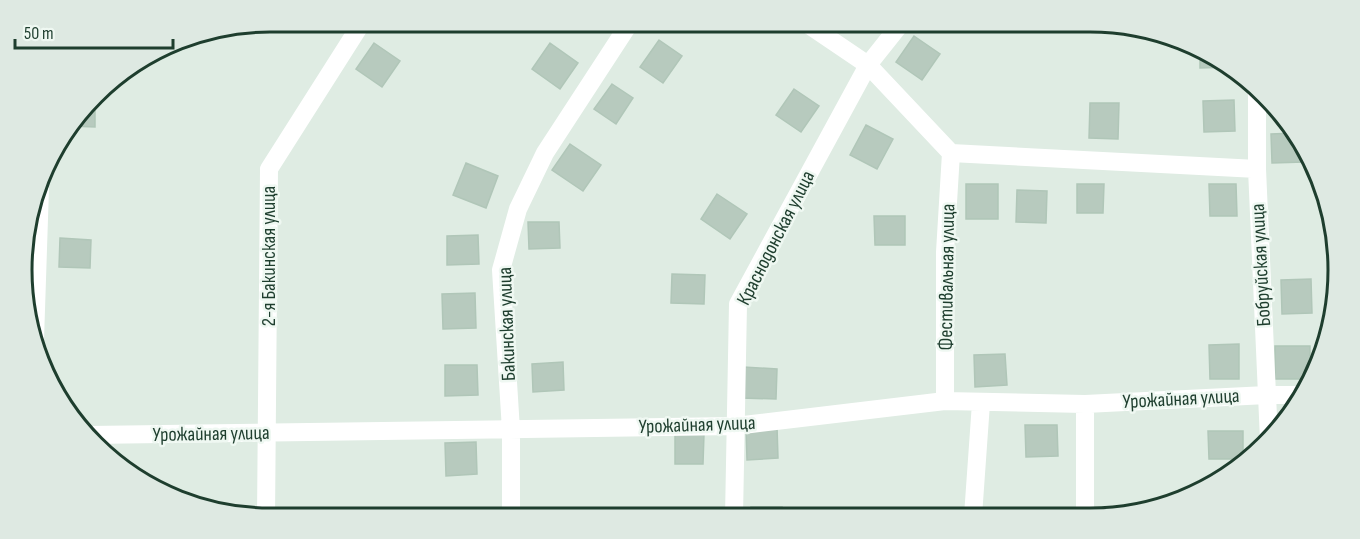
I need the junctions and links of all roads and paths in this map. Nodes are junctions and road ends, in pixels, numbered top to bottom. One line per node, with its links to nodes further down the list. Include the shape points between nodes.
1 (356, 32): 19 (street, 2-я Бакинская улица, via 269,169)
2 (624, 32): 18 (street, Бакинская улица, via 545,153 518,208 501,270)
3 (819, 32): 5 (street)
4 (894, 32): 5 (street, Краснодонская улица)
5 (868, 65): 7 (street); 16 (street, Краснодонская улица, via 738,304)
6 (1257, 99): 8 (street, Бобруйская улица)
7 (951, 153): 8 (street); 13 (street, Фестивальная улица, via 945,252)
8 (1257, 169): 11 (street, Бобруйская улица)
9 (39, 211): 10 (street)
10 (36, 315)
11 (1268, 395): 12 (street, Урожайная улица); 15 (street, Урожайная улица); 17 (street, Бобруйская улица)
12 (1292, 395)
13 (945, 400): 14 (street, Урожайная улица); 16 (street, Урожайная улица)
14 (981, 403): 15 (street, Урожайная улица); 24 (street)
15 (1085, 404): 25 (street)
16 (735, 426): 18 (street, Урожайная улица); 23 (street, Краснодонская улица)
17 (1269, 426)
18 (511, 430): 19 (street, Урожайная улица); 22 (street, Бакинская улица)
19 (267, 433): 20 (street, Урожайная улица); 21 (street, 2-я Бакинская улица)
20 (98, 435)
21 (266, 508)
22 (511, 508)
23 (734, 508)
24 (974, 508)
25 (1085, 508)

